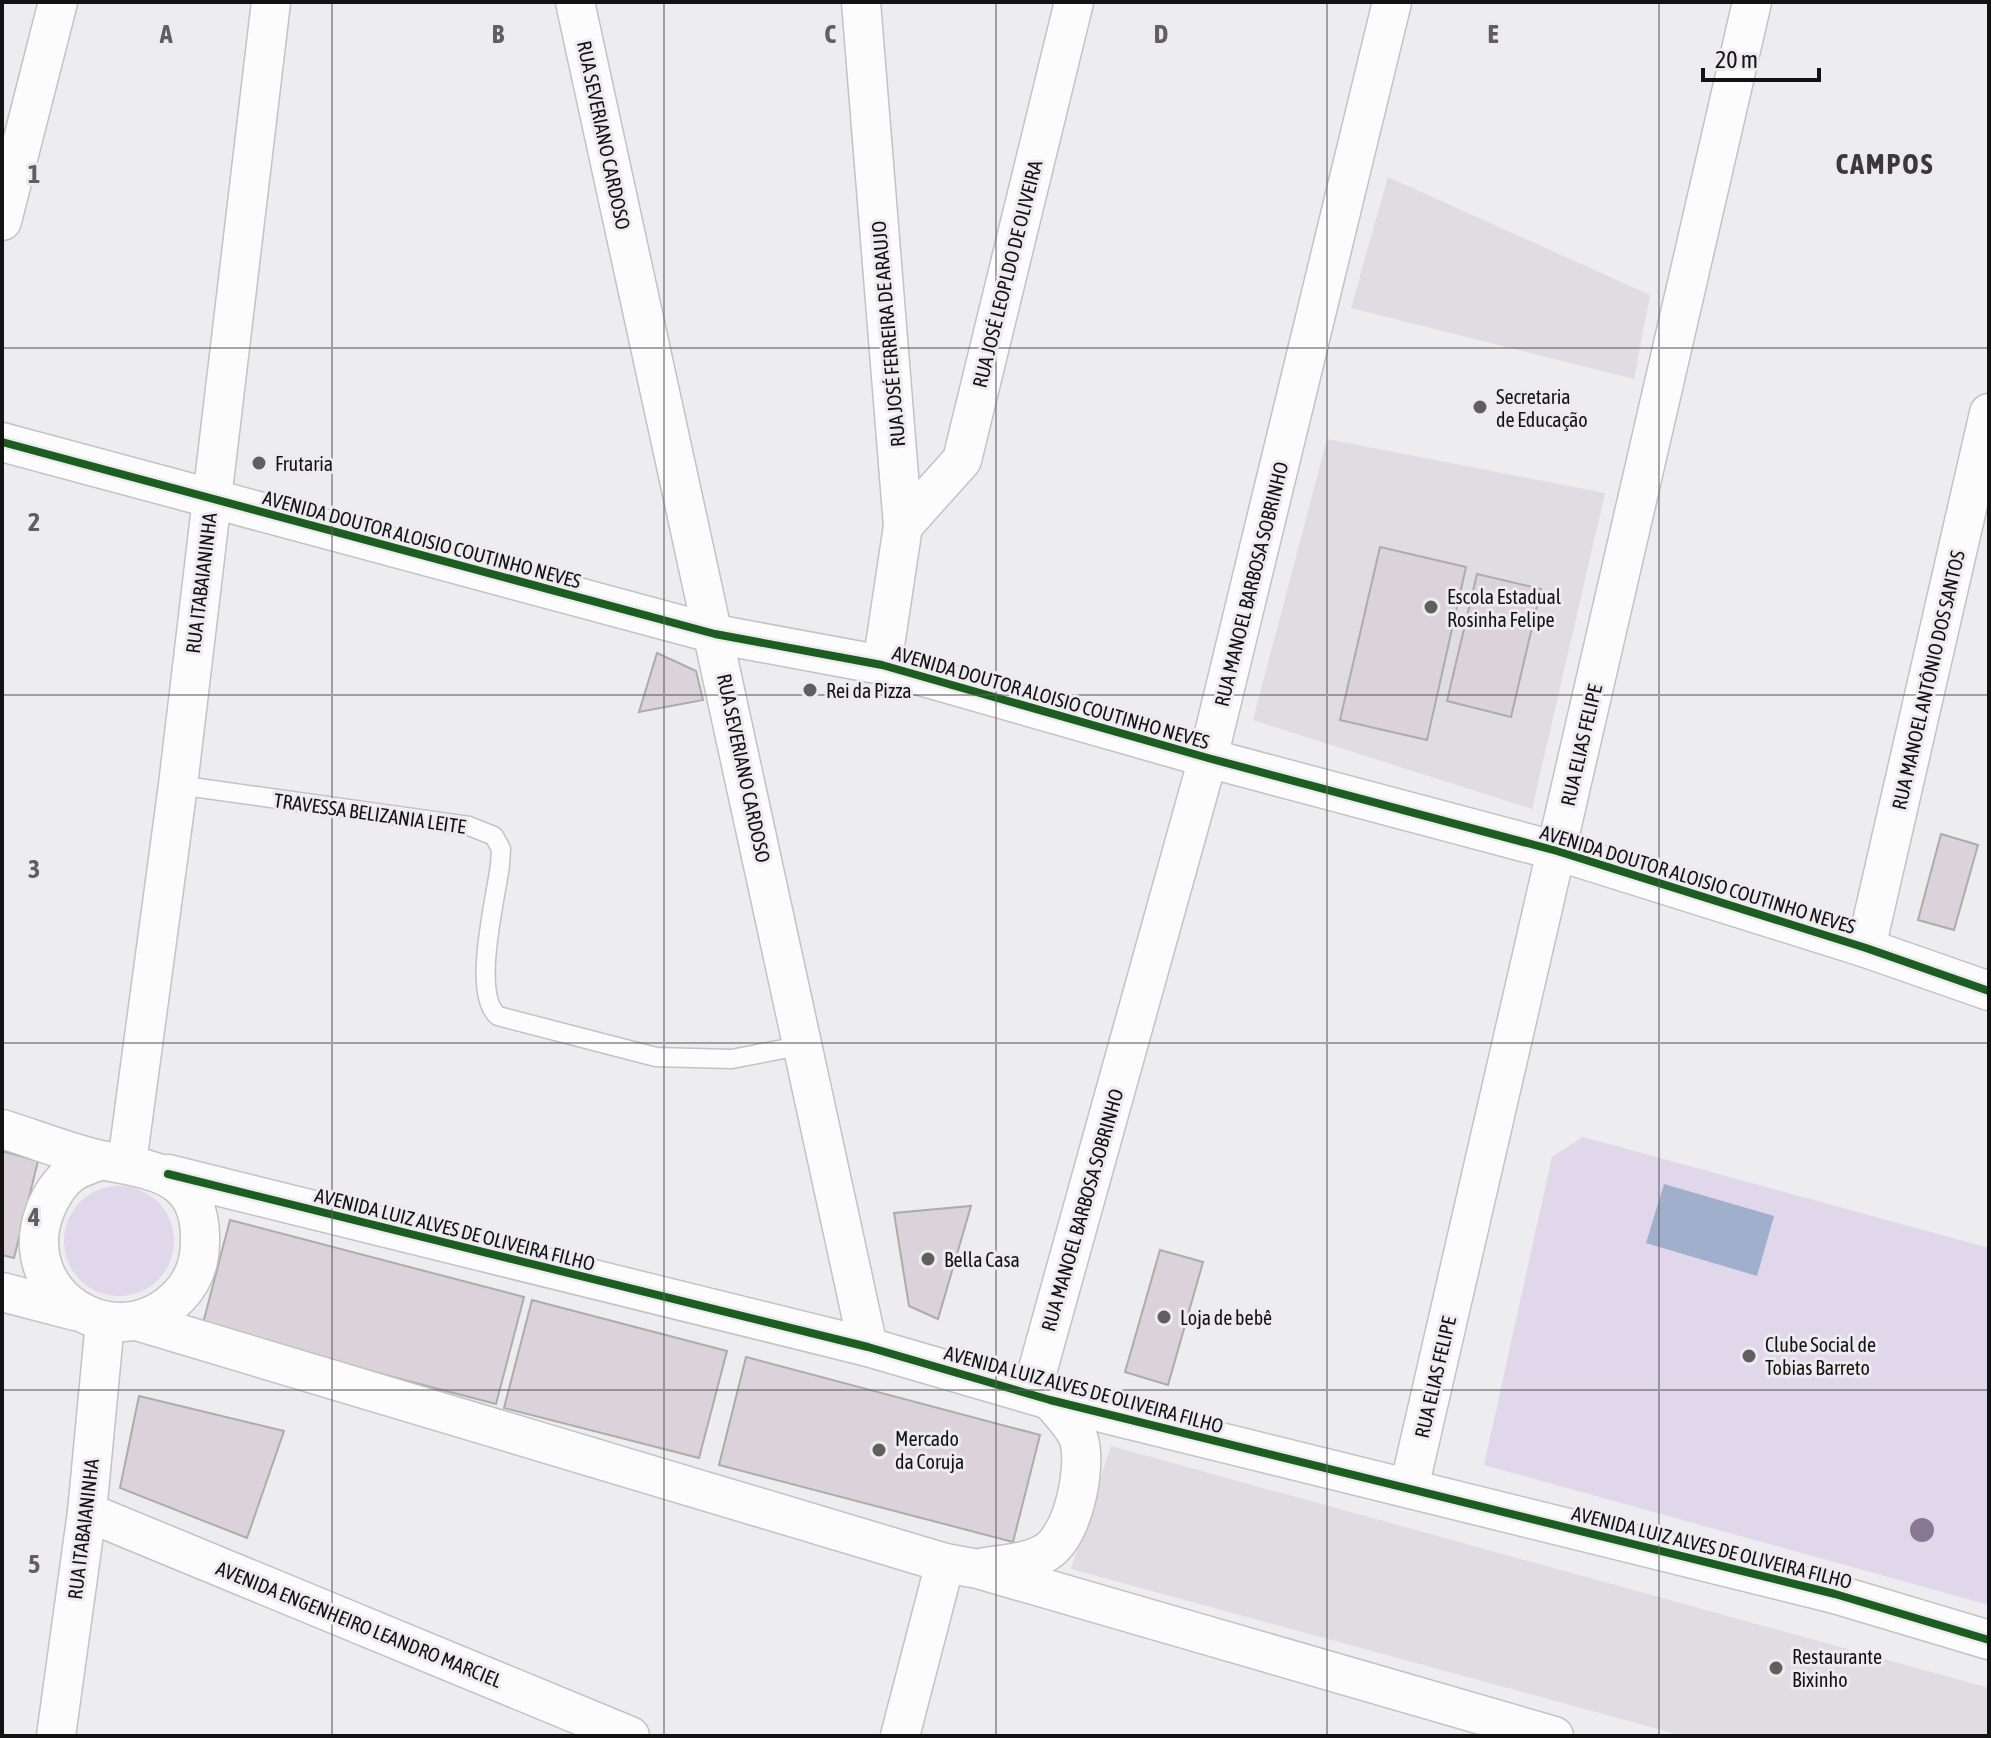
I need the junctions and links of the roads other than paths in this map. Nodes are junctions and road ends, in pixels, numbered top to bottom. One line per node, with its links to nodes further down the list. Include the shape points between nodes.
1 (58, 2): 8 (street)
2 (271, 2): 11 (street, RUA ITABAIANINHA)
3 (575, 2): 13 (street, RUA SEVERIANO CARDOSO)
4 (861, 2): 12 (street, RUA JOSÉ FERREIRA DE ARAUJO)
5 (1074, 2): 12 (street, RUA JOSÉ LEOPLDO DE OLIVEIRA, via 962,460)
6 (1392, 2): 15 (street, RUA MANOEL BARBOSA SOBRINHO)
7 (1752, 2): 17 (street, RUA ELIAS FELIPE)
8 (2, 221)
9 (1989, 413): 18 (street, RUA MANOEL ANTÔNIO DOS SANTOS)
10 (2, 442): 11 (street, AVENIDA DOUTOR ALOISIO COUTINHO NEVES)
11 (211, 499): 13 (street, AVENIDA DOUTOR ALOISIO COUTINHO NEVES); 16 (street, RUA ITABAIANINHA)
12 (903, 526): 14 (street, RUA JOSÉ FERREIRA DE ARAUJO)
13 (715, 634): 14 (street, AVENIDA DOUTOR ALOISIO COUTINHO NEVES); 20 (street, RUA SEVERIANO CARDOSO)
14 (882, 665): 15 (street, AVENIDA DOUTOR ALOISIO COUTINHO NEVES)
15 (1208, 758): 17 (street, AVENIDA DOUTOR ALOISIO COUTINHO NEVES); 27 (street, RUA MANOEL BARBOSA SOBRINHO)
16 (178, 785): 20 (lane, TRAVESSA BELIZANIA LEITE, via 487,831 501,849 485,980 489,1004 498,1016 656,1057 732,1059); 22 (street, RUA ITABAIANINHA)
17 (1557, 851): 18 (street, AVENIDA DOUTOR ALOISIO COUTINHO NEVES); 28 (street, RUA ELIAS FELIPE)
18 (1866, 948): 19 (street, AVENIDA DOUTOR ALOISIO COUTINHO NEVES)
19 (1989, 991)
20 (804, 1045): 26 (street, RUA SEVERIANO CARDOSO)
21 (2, 1129): 22 (street)
22 (114, 1161): 23 (street); 25 (street, via 72,1173 50,1196 38,1227 39,1259 52,1288)
23 (168, 1174): 25 (street, via 190,1198 201,1227 200,1258 188,1287 166,1309); 26 (street, AVENIDA LUIZ ALVES DE OLIVEIRA FILHO)
24 (2, 1292): 25 (street)
25 (106, 1318): 29 (street, RUA ITABAIANINHA); 30 (street)
26 (868, 1347): 27 (street, AVENIDA LUIZ ALVES DE OLIVEIRA FILHO)
27 (1041, 1397): 28 (street, AVENIDA LUIZ ALVES DE OLIVEIRA FILHO); 30 (street, via 1079,1439 1080,1485 1069,1521 1045,1553)
28 (1409, 1488): 31 (street, AVENIDA LUIZ ALVES DE OLIVEIRA FILHO, via 1835,1594)
29 (87, 1512): 32 (street, RUA ITABAIANINHA); 33 (street, AVENIDA ENGENHEIRO LEANDRO MARCIEL)
30 (962, 1566): 34 (street); 35 (street)
31 (1989, 1640)
32 (56, 1736)
33 (630, 1736)
34 (900, 1736)
35 (1554, 1736)

